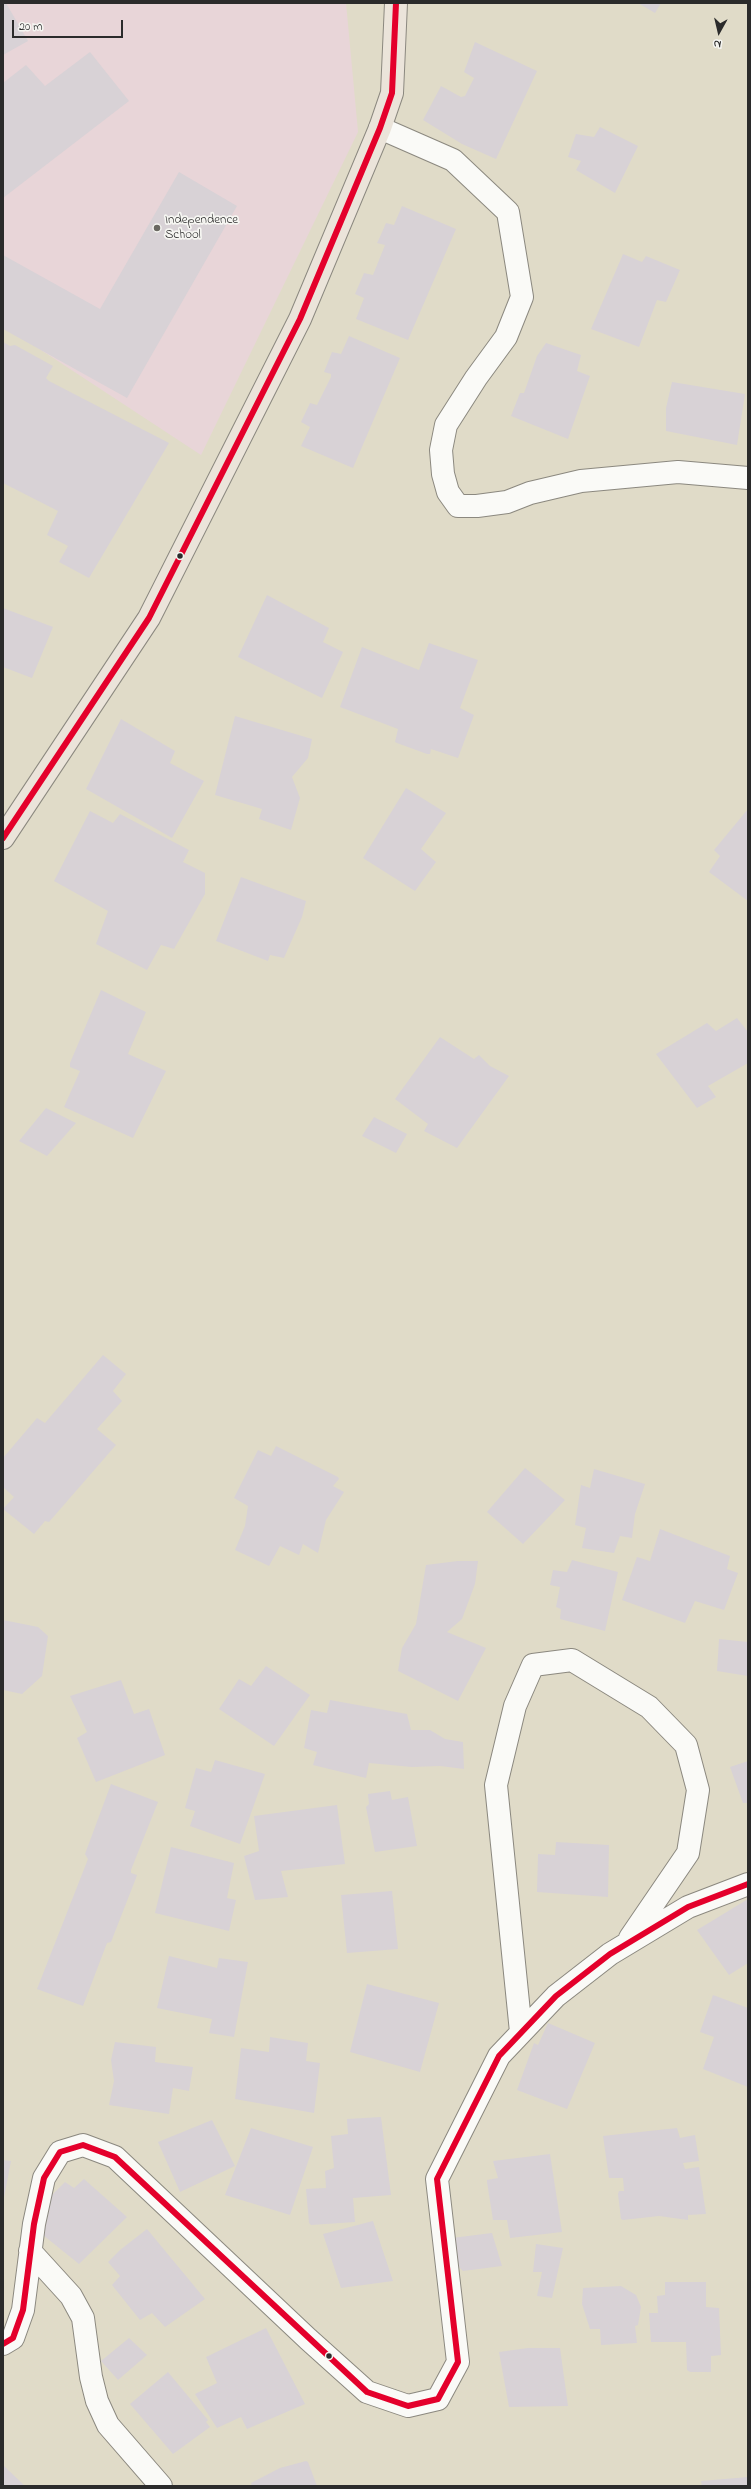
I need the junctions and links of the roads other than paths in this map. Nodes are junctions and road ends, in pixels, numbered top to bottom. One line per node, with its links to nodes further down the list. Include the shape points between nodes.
1 (396, 3): 2 (main road, via 392,94)
2 (380, 128): 3 (street, via 453,160 508,212 522,297 506,337 446,425 441,450 443,474 448,492 458,506 507,502 530,493 581,481 678,472); 4 (main road, via 300,319 149,618)
3 (748, 478)
4 (3, 838)
5 (748, 1884): 6 (street, via 688,1907)
6 (625, 1945): 7 (street, via 556,1996); 7 (street, via 688,1853 698,1790 686,1745 649,1707 572,1660 532,1665 515,1706 496,1785)
7 (521, 2032): 8 (street, via 499,2056 437,2179 458,2362 438,2399 408,2406 367,2392 115,2156 83,2145 60,2152 44,2178)
8 (30, 2251): 9 (street, via 23,2310 13,2338); 10 (street, via 71,2296 83,2318 90,2377 108,2425)
9 (3, 2344)
10 (161, 2486)

